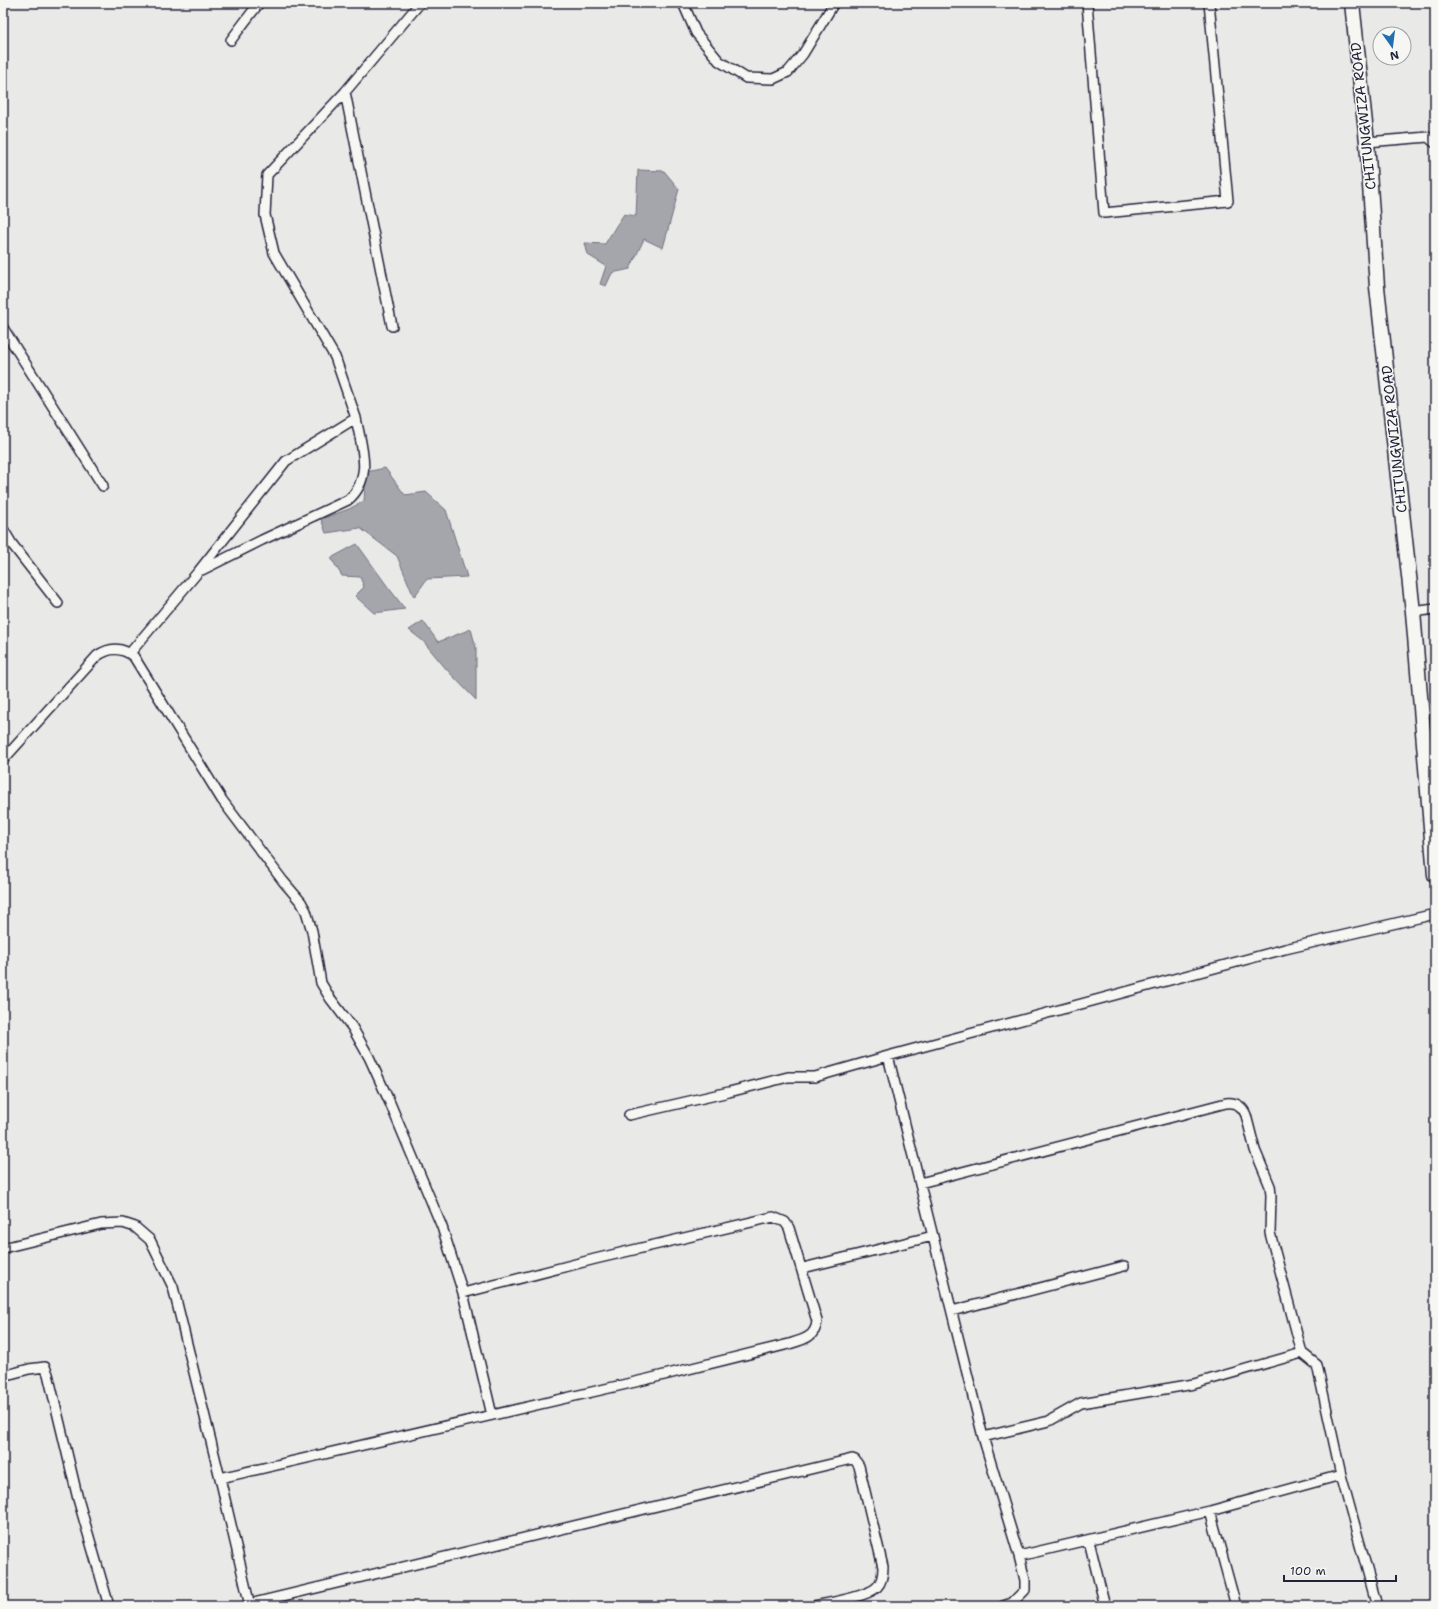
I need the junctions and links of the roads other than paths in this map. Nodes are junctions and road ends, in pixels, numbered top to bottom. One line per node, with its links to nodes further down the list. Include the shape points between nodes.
1 (259, 3): 8 (street)
2 (420, 3): 9 (street)
3 (683, 3): 4 (street, via 696,34 719,61 746,78 772,79 788,72 803,54)
4 (834, 3)
5 (1087, 3): 6 (street, via 1104,213 1228,201)
6 (1209, 3)
7 (1352, 3): 10 (main road, CHITUNGWIZA ROAD)
8 (231, 40)
9 (345, 92): 12 (street); 14 (street, via 267,175 265,215 274,253 335,357)
10 (1367, 142): 11 (street, via 1428,137); 20 (main road, CHITUNGWIZA ROAD, via 1377,287)
11 (1435, 145)
12 (392, 326)
13 (3, 328): 15 (street)
14 (356, 418): 17 (street, via 286,461); 17 (street, via 364,470 361,484 348,500)
15 (103, 486)
16 (3, 529): 18 (street)
17 (198, 572): 21 (street)
18 (58, 603)
19 (1435, 609): 20 (street)
20 (1413, 612): 23 (main road, CHITUNGWIZA ROAD)
21 (130, 653): 22 (street, via 110,649 97,656); 32 (street, via 222,800 306,911 321,983 366,1051 390,1103 442,1227)
22 (3, 760)
23 (1435, 875)
24 (1435, 914): 25 (street, via 1285,949)
25 (888, 1056): 26 (street, via 815,1077 788,1077); 27 (street)
26 (629, 1115)
27 (920, 1183): 28 (street); 34 (street, via 1226,1103 1236,1104 1246,1115 1255,1150 1270,1186 1270,1232)
28 (933, 1236): 31 (street); 33 (street)
29 (3, 1248): 39 (street, via 101,1224 123,1223 135,1227 150,1240 173,1287)
30 (1124, 1266): 33 (street)
31 (802, 1268): 32 (street, via 789,1228 785,1222 773,1217); 36 (street, via 817,1321 815,1332 805,1339 648,1379)
32 (462, 1293): 36 (street)
33 (952, 1311): 37 (street)
34 (1302, 1353): 37 (street, via 1194,1384 1082,1404 1049,1421); 38 (street, via 1317,1365)
35 (3, 1376): 44 (street, via 44,1367 48,1374 78,1499)
36 (492, 1414): 39 (street)
37 (983, 1437): 42 (street)
38 (1341, 1475): 40 (street); 49 (street)
39 (220, 1478): 43 (street)
40 (1210, 1512): 41 (street); 48 (street)
41 (1089, 1541): 42 (street); 47 (street)
42 (1019, 1556): 46 (street, via 1025,1590 1012,1603)
43 (250, 1605): 45 (street, via 852,1459 859,1466 883,1576 877,1588 872,1591)
44 (109, 1606)
45 (814, 1606)
46 (1003, 1606)
47 (1105, 1606)
48 (1236, 1606)
49 (1377, 1606)

